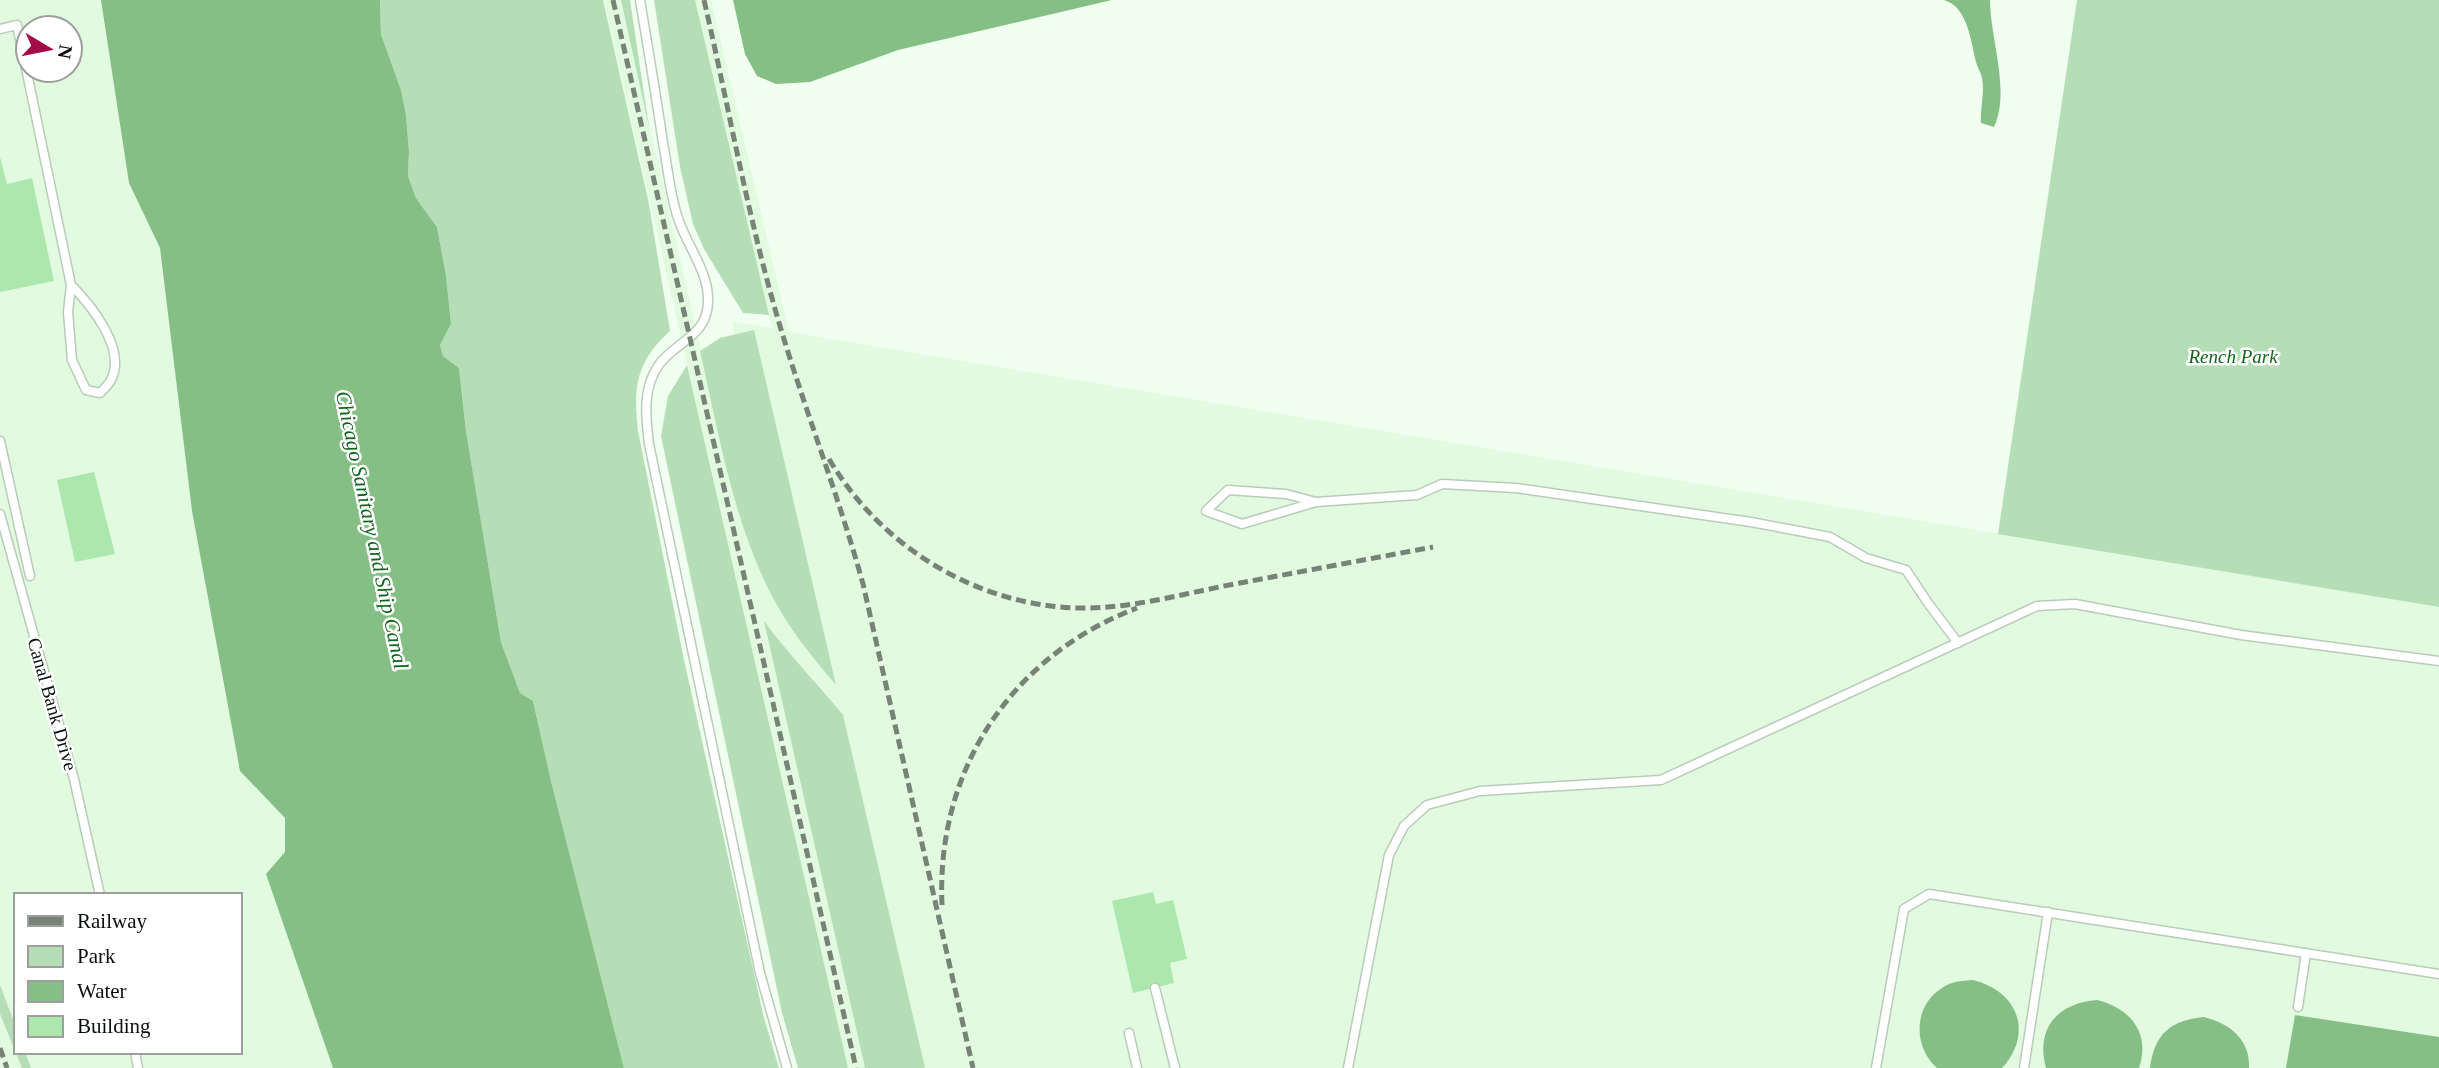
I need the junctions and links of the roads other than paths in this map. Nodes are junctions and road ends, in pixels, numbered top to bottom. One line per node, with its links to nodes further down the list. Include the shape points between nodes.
1 (640, 0): 17 (lane, via 679,221 704,278 708,302 701,328 676,347 653,377 645,410 649,444 760,973)
2 (0, 29): 3 (lane, via 17,25)
3 (71, 285): 3 (lane, via 72,360 86,390 100,393 112,379 115,360 91,305)
4 (0, 441): 7 (lane)
5 (1316, 502): 5 (lane, via 1286,494 1228,490 1206,511 1242,524); 8 (lane, via 1417,495 1442,484 1516,488 1830,537 1866,558 1906,570)
6 (0, 514): 10 (lane, Canal Bank Drive, via 74,779)
7 (30, 576)
8 (1958, 643): 9 (lane, via 2037,606 2075,604 2241,635); 20 (lane, via 1661,780 1480,791 1427,805 1404,826 1389,855)
9 (2439, 661)
10 (100, 893)
11 (2048, 912): 12 (lane); 21 (lane, via 1929,894 1904,909); 22 (lane)
12 (2306, 953): 13 (lane); 15 (lane)
13 (2439, 974)
14 (1155, 988): 19 (lane)
15 (2298, 1007)
16 (1129, 1033): 18 (lane)
17 (787, 1068)
18 (1136, 1068)
19 (1175, 1068)
20 (1348, 1068)
21 (1876, 1068)
22 (2024, 1068)

